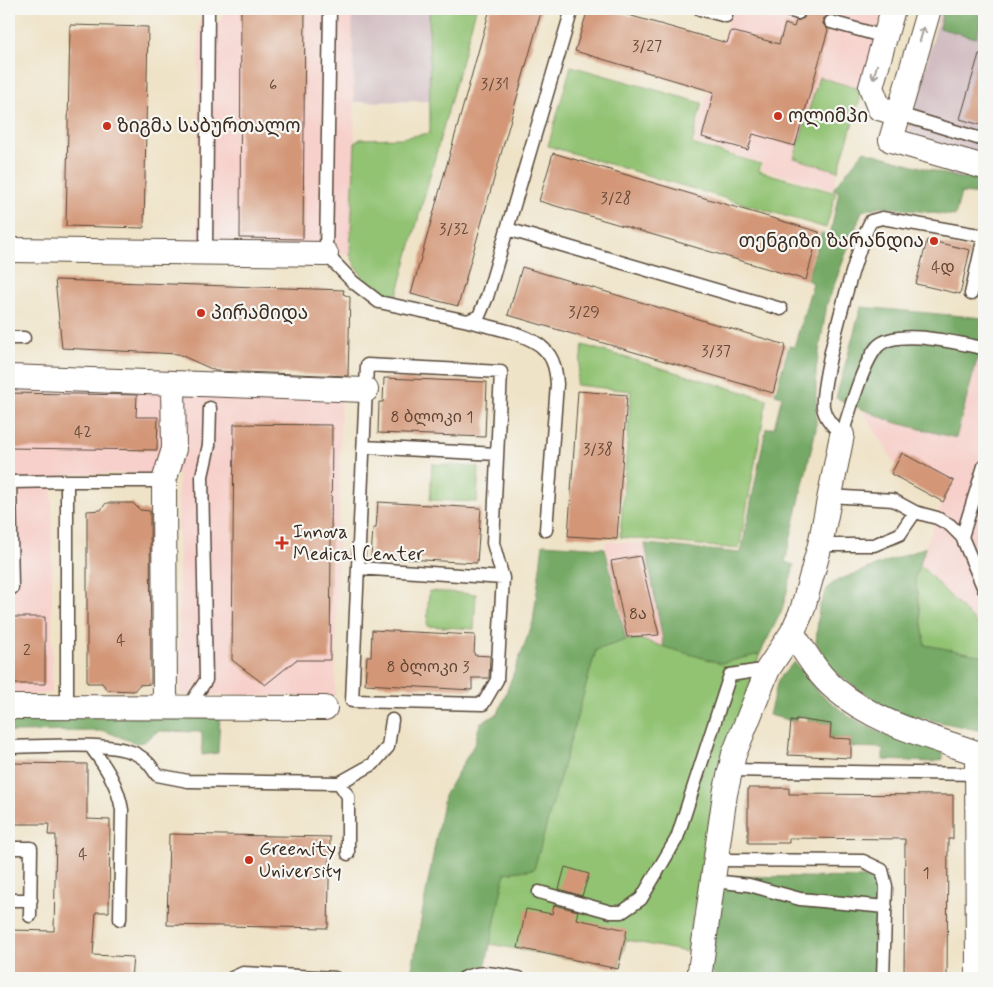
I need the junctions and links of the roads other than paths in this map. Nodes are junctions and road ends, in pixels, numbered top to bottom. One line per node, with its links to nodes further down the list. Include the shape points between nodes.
1 (208, 9): 17 (lane)
2 (330, 9): 18 (lane)
3 (572, 9): 15 (lane)
4 (700, 9): 9 (lane)
5 (784, 9): 8 (lane)
6 (893, 9): 11 (street)
7 (929, 9): 12 (street, one-way to 7)
8 (798, 13)
9 (726, 16)
10 (831, 22): 11 (lane)
11 (885, 38): 12 (street, one-way to 12, via 871,87 879,108)
12 (899, 114): 13 (lane); 14 (street, via 891,140)
13 (984, 140)
14 (984, 168)
15 (507, 229): 20 (lane); 21 (lane, via 482,310 479,316)
16 (9, 250): 17 (street)
17 (206, 252): 18 (street)
18 (326, 254): 21 (lane, via 353,282 379,302)
19 (972, 294): 29 (lane, via 984,236 882,218 871,221 848,291 825,384 824,414)
20 (781, 310)
21 (468, 322): 38 (lane, via 522,337 544,348 553,361 556,384)
22 (9, 338): 23 (lane)
23 (24, 338)
24 (984, 348): 29 (lane, via 930,338 899,338 880,344 871,355)
25 (9, 377): 26 (street)
26 (173, 383): 27 (street); 34 (street, via 174,449)
27 (366, 390): 30 (lane); 31 (lane, via 367,365 501,372)
28 (210, 408): 50 (lane, via 209,445 202,476 206,680)
29 (842, 435): 36 (street)
30 (364, 447): 31 (lane); 42 (lane)
31 (497, 454): 43 (lane, via 493,543)
32 (984, 466): 40 (lane)
33 (67, 480): 34 (lane); 35 (lane); 48 (lane)
34 (164, 481): 49 (street)
35 (9, 482): 39 (lane)
36 (830, 496): 37 (lane, via 893,500); 41 (street)
37 (915, 512): 40 (lane, via 937,518); 41 (lane, via 900,534 874,545)
38 (546, 530)
39 (10, 536): 44 (lane, via 12,588)
40 (962, 537): 45 (lane)
41 (820, 545): 46 (street, via 802,611)
42 (358, 568): 43 (lane); 43 (lane, via 352,701 483,704 497,680)
43 (503, 578)
44 (9, 588)
45 (984, 589)
46 (792, 633): 47 (street); 56 (street, via 832,687 857,706)
47 (768, 669): 57 (street); 62 (lane, via 730,675 677,838 641,899 622,912 611,912)
48 (67, 706): 49 (street); 51 (street)
49 (165, 706): 50 (street)
50 (190, 706): 52 (street)
51 (9, 707)
52 (325, 708)
53 (392, 720): 58 (lane, via 388,747 373,764)
54 (9, 747): 55 (lane)
55 (91, 747): 58 (lane, via 137,754 148,762 156,775 172,779); 67 (lane, via 114,781 120,797)
56 (980, 760): 57 (lane); 68 (street)
57 (730, 770): 61 (street)
58 (339, 783): 60 (lane, via 348,796)
59 (9, 848): 64 (lane, via 31,848)
60 (348, 854)
61 (715, 871): 65 (lane, via 749,885 800,899); 65 (lane, via 863,861 882,870); 73 (street)
62 (540, 892)
63 (9, 900): 64 (lane)
64 (31, 900): 66 (lane)
65 (886, 907): 74 (lane)
66 (30, 916)
67 (120, 919)
68 (982, 927): 75 (street)
69 (232, 978): 70 (lane, via 244,973)
70 (335, 978)
71 (464, 978): 72 (lane, via 493,973)
72 (519, 978)
73 (699, 978)
74 (883, 978)
75 (978, 978)

